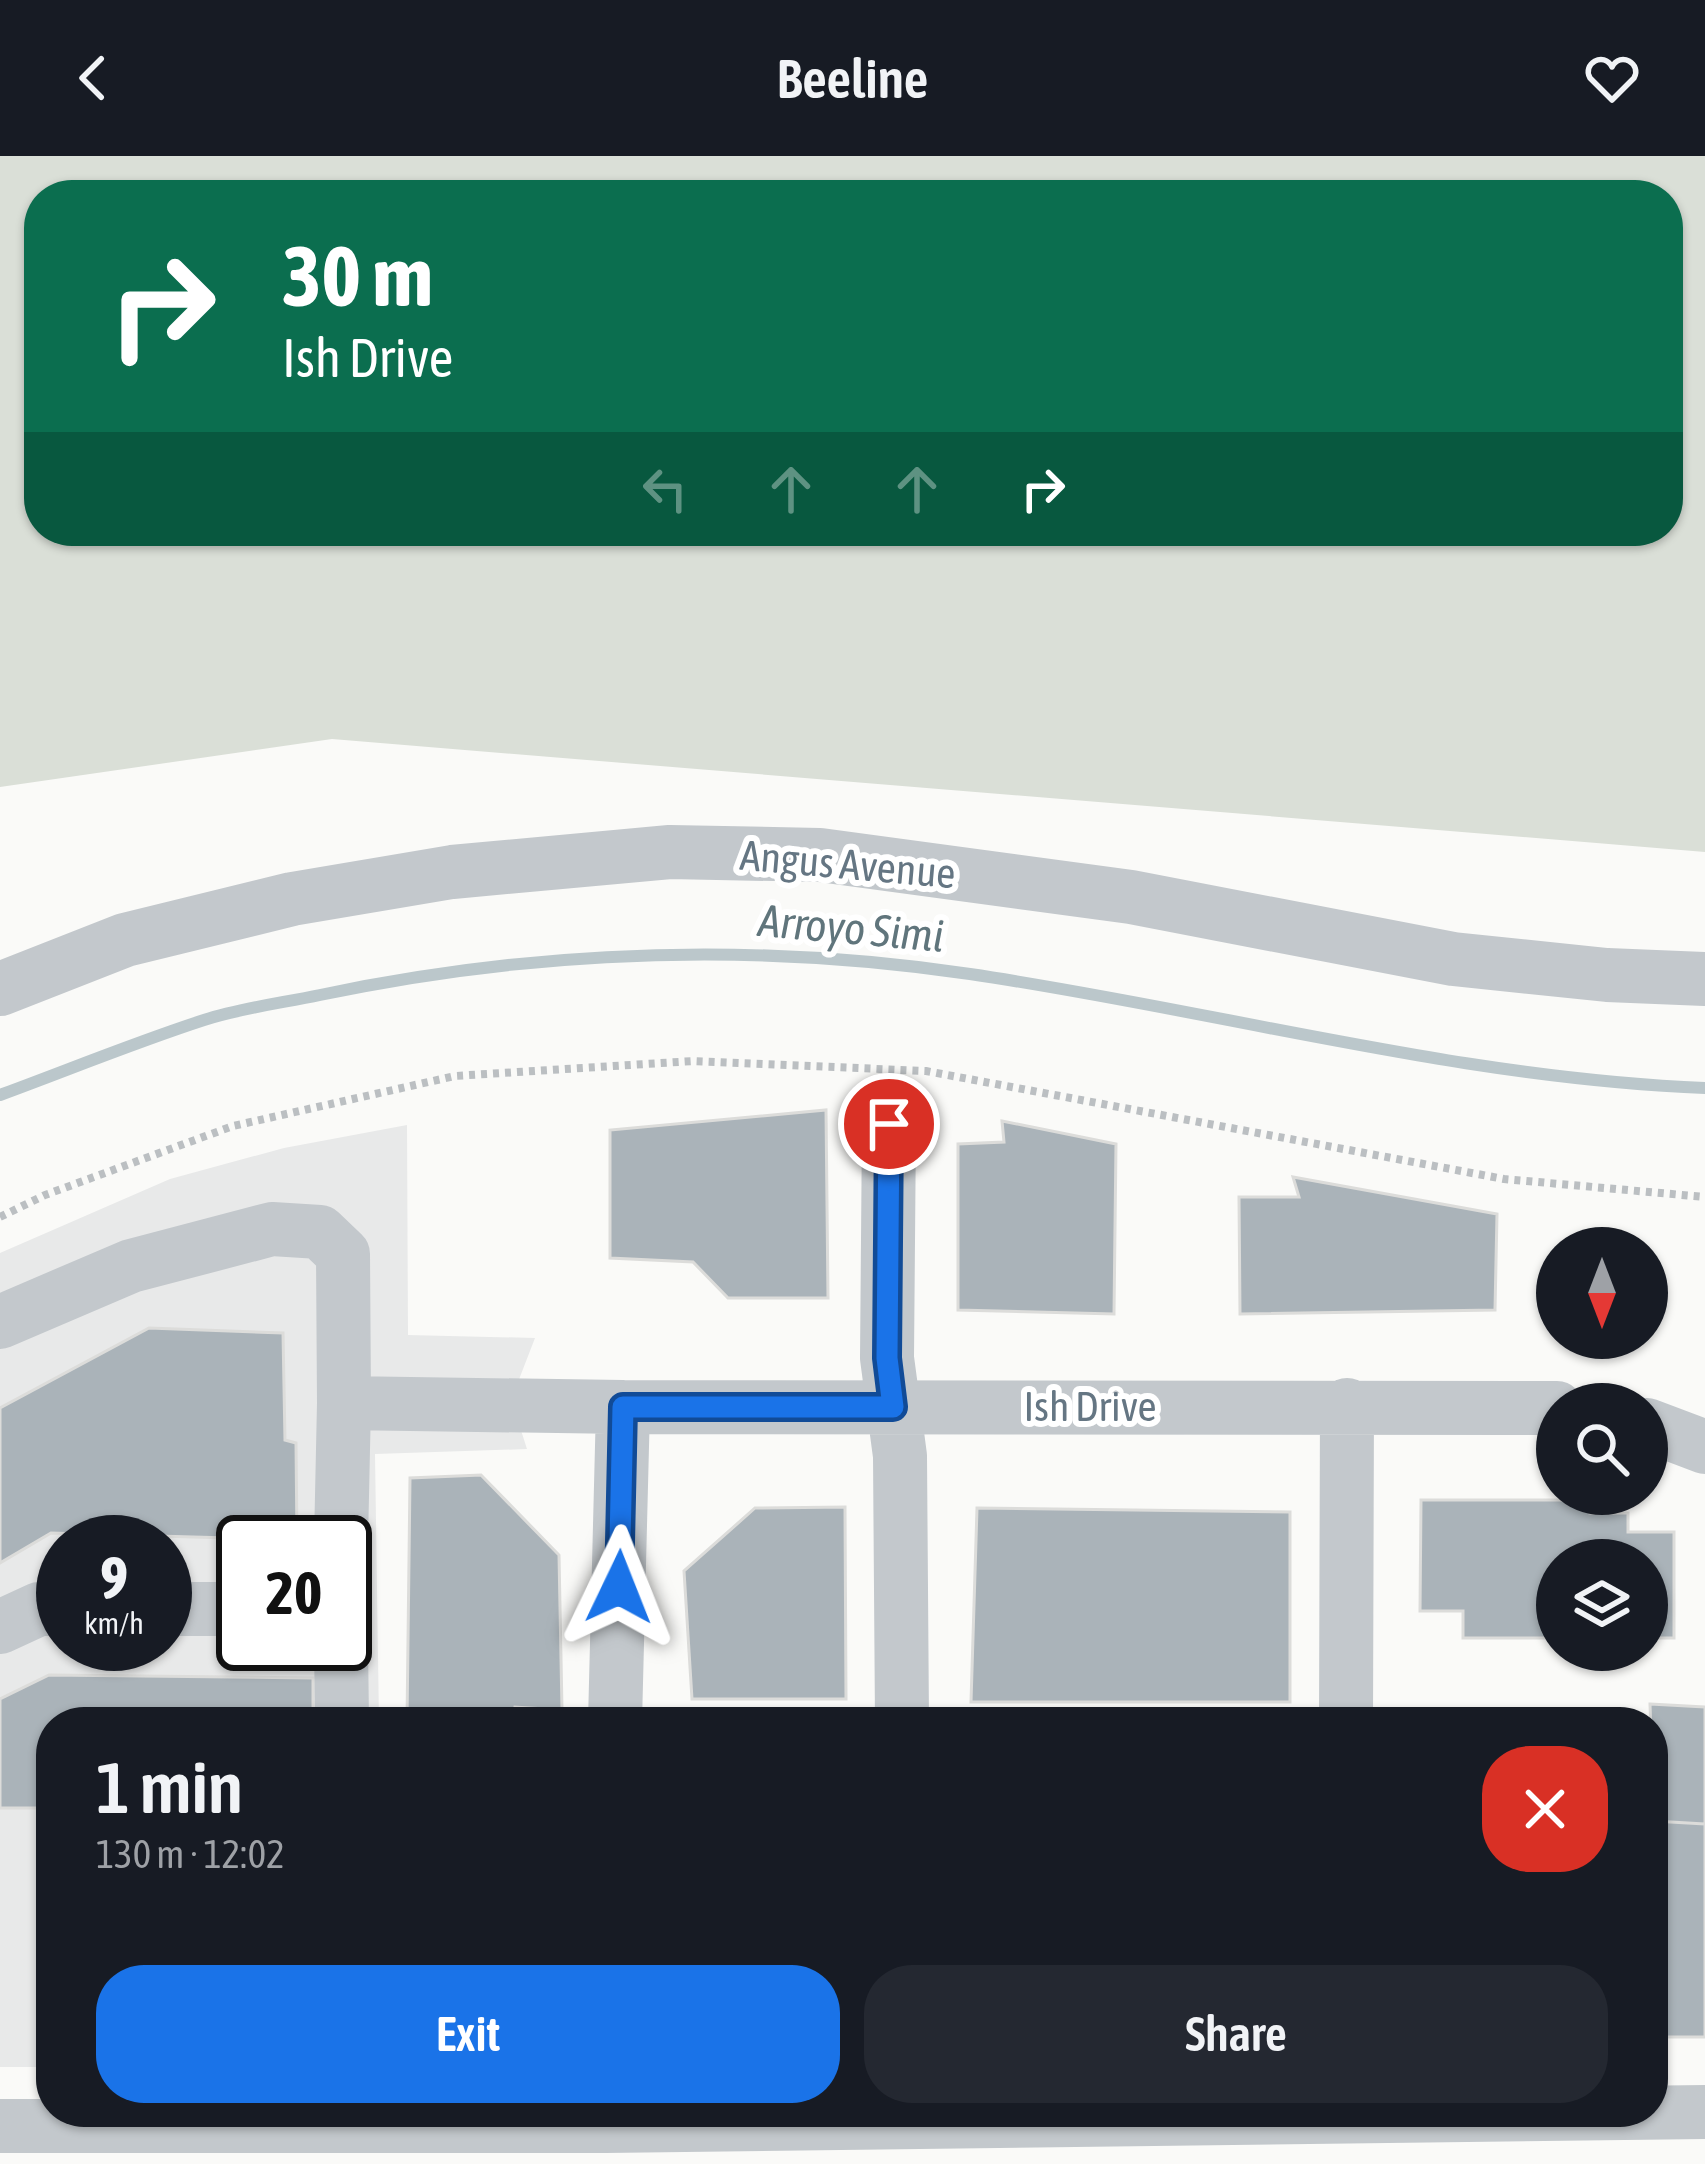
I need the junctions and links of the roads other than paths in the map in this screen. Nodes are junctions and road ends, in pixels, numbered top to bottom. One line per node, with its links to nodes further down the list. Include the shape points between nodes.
1 (1705, 979): 2 (street, Angus Avenue, via 1453,959 1131,897 840,857 670,852 452,872 292,899 125,940)
2 (0, 989)
3 (889, 1124): 8 (street)
4 (0, 1322): 5 (street, via 131,1265 272,1229 320,1232 343,1254)
5 (344, 1403): 7 (street, Ish Drive); 12 (street)
6 (1347, 1405): 8 (street, Ish Drive); 9 (street, Ish Drive); 19 (street)
7 (623, 1407): 8 (street, Ish Drive); 17 (street)
8 (893, 1407): 18 (street)
9 (1536, 1408)
10 (1668, 1433): 11 (street)
11 (1705, 1447)
12 (342, 1515)
13 (36, 1611): 14 (street)
14 (0, 1627)
15 (341, 1671): 16 (street)
16 (342, 1707)
17 (615, 1707)
18 (902, 1707)
19 (1346, 1707)
20 (1668, 2112): 21 (street)
21 (1705, 2112)
22 (36, 2125): 23 (street)
23 (0, 2126)
24 (773, 2127): 26 (street)
25 (1245, 2127): 26 (street)
26 (1087, 2142)

